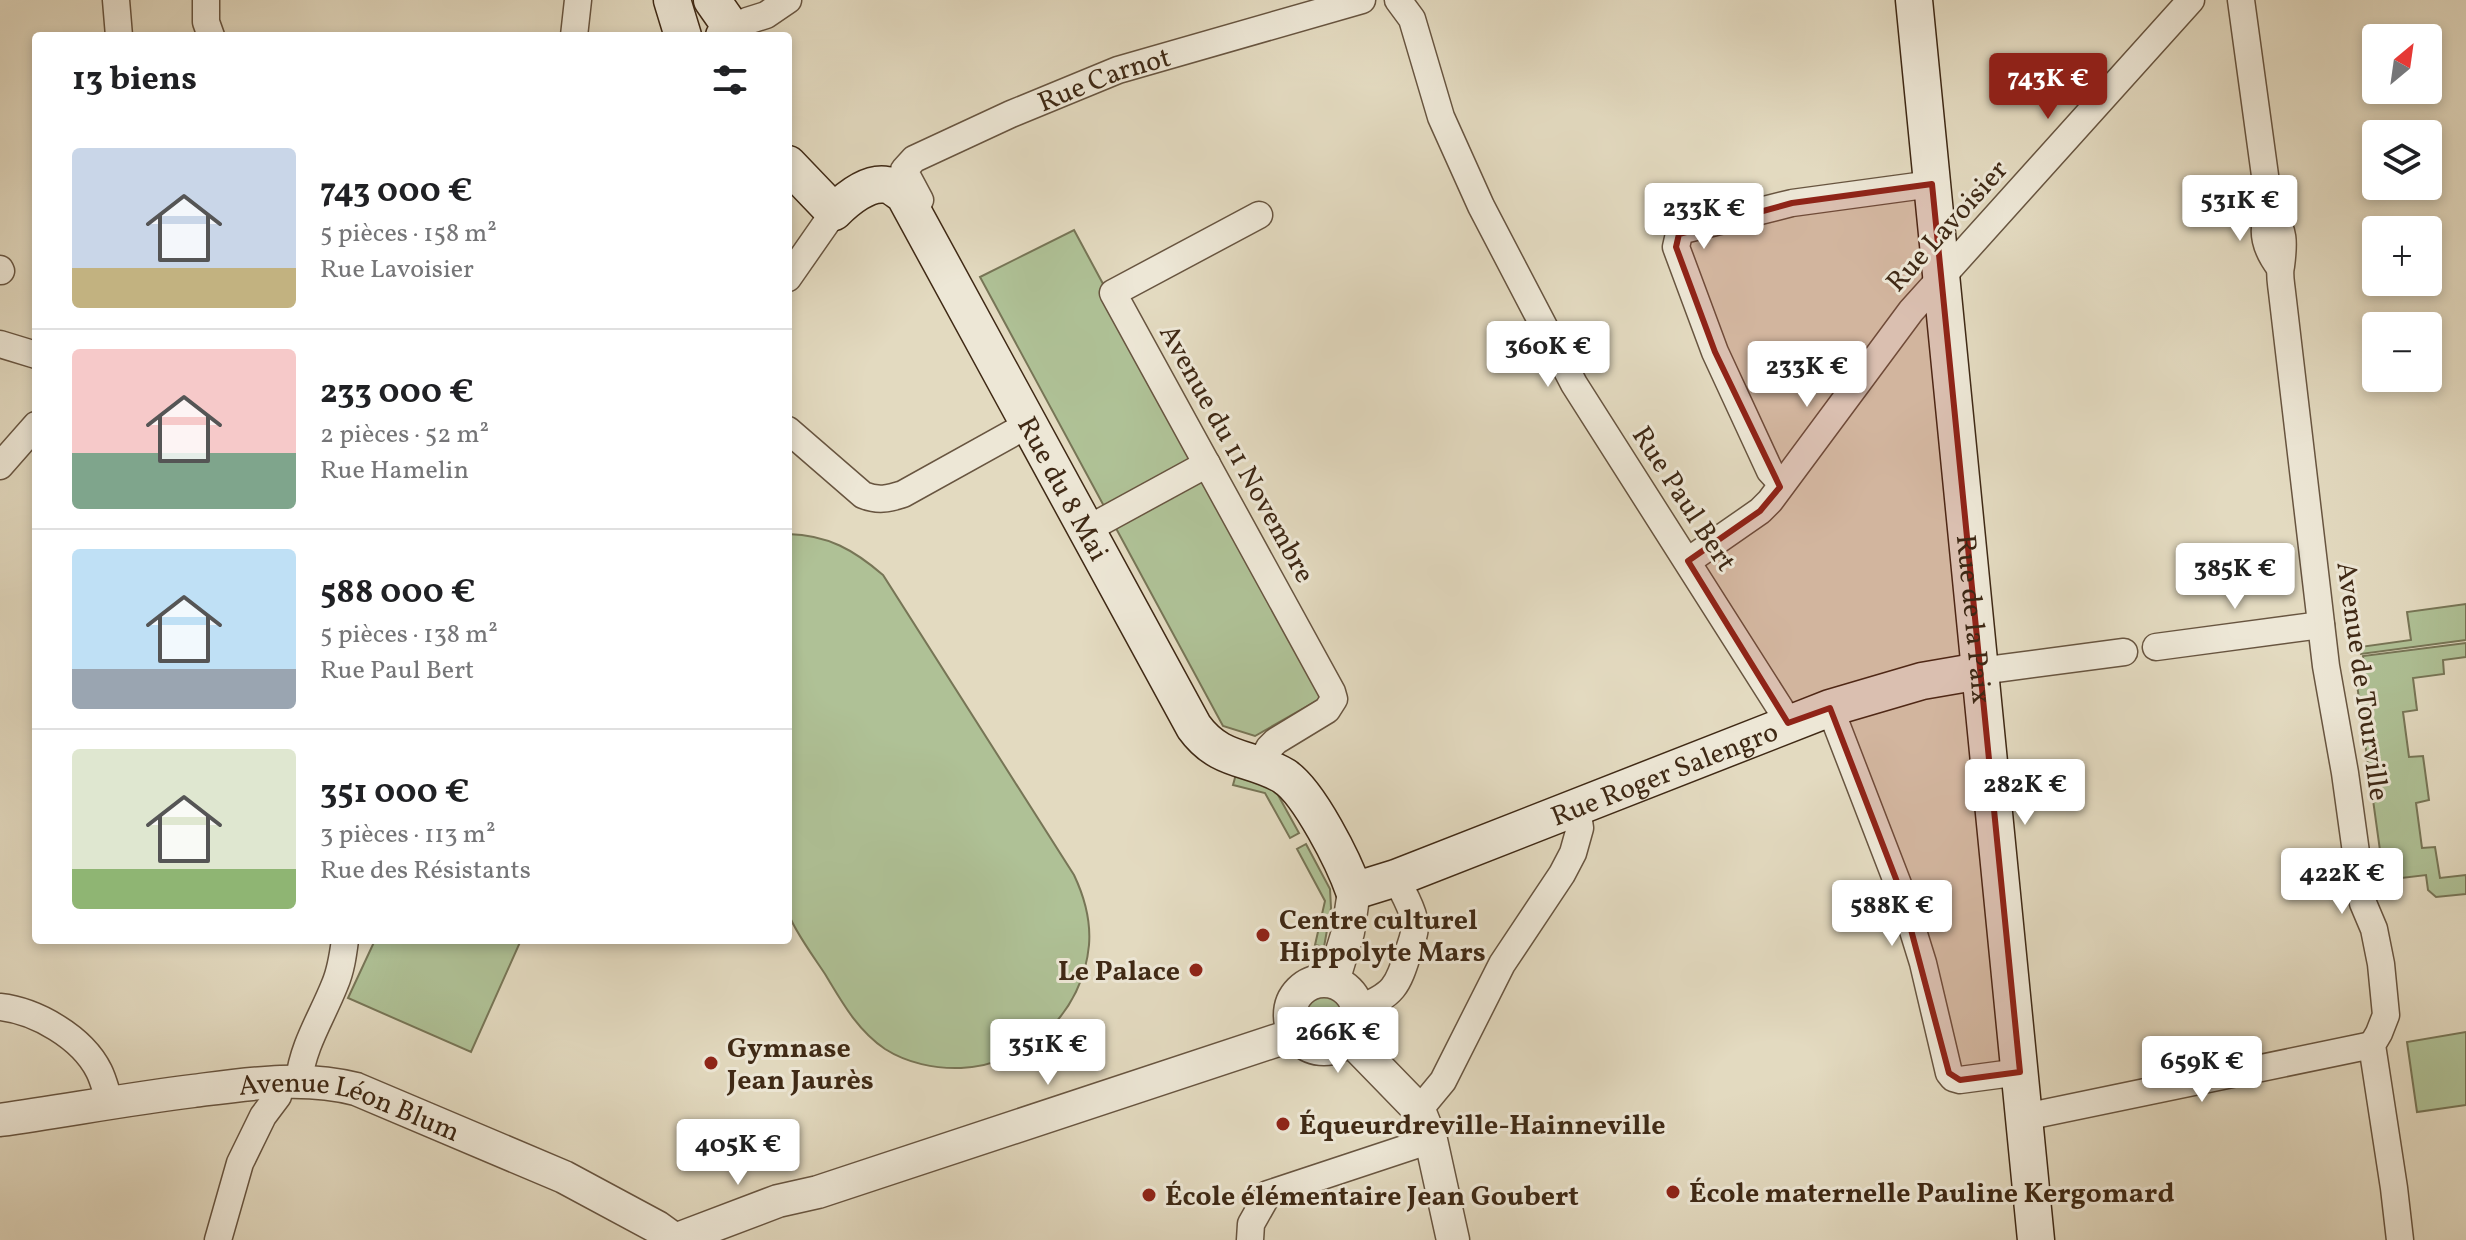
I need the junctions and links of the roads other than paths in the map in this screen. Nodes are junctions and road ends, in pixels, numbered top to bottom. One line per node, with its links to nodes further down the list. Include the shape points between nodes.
1 (116, 0): 12 (street)
2 (206, 0): 13 (street)
3 (578, 0): 14 (street)
4 (672, 0): 15 (main road)
5 (712, 0): 16 (main road)
6 (788, 0): 17 (street)
7 (1362, 0): 21 (street, Rue Carnot, via 1118,70 914,159 904,170 920,200)
8 (1398, 0): 34 (street, Rue Paul Bert, via 1412,19 1441,117 1488,220 1574,384)
9 (1914, 0): 19 (main road, Rue de la Paix)
10 (2191, 0): 24 (street, Rue Lavoisier)
11 (2241, 0): 35 (street, Avenue de Tourville, via 2270,212 2265,240 2280,268)
12 (119, 32)
13 (210, 32)
14 (574, 32)
15 (682, 32)
16 (728, 32)
17 (730, 32)
18 (792, 168): 20 (main road)
19 (1932, 184): 24 (main road, Rue de la Paix); 32 (street, via 1792,203 1679,234 1676,247 1715,352 1770,471)
20 (834, 212): 21 (main road, Rue du 8 Mai, via 856,194 889,185 904,195); 23 (street)
21 (914, 213): 27 (main road, Rue du 8 Mai)
22 (1259, 215): 30 (street, Avenue du 11 Novembre, via 1113,293)
23 (792, 272)
24 (1941, 276): 32 (street, Rue Lavoisier); 38 (main road, Rue de la Paix)
25 (0, 344): 26 (street)
26 (32, 354)
27 (1029, 424): 29 (street, via 903,494 875,500); 33 (main road, Rue du 8 Mai)
28 (32, 430): 31 (street)
29 (792, 433)
30 (1207, 464): 33 (street); 41 (street, Avenue du 11 Novembre, via 1334,699 1327,710 1276,741)
31 (0, 466)
32 (1782, 484): 34 (street, Rue Lavoisier, via 1760,511)
33 (1086, 530): 41 (main road, Rue du 8 Mai, via 1200,735 1217,750)
34 (1688, 561): 40 (street, Rue Paul Bert)
35 (2321, 625): 36 (street); 50 (street, Avenue de Tourville, via 2363,903 2381,964 2386,1015)
36 (2156, 647)
37 (2124, 652): 38 (street)
38 (1980, 671): 39 (main road, Rue Roger Salengro, via 1922,681); 51 (main road, Rue de la Paix)
39 (1830, 708): 40 (main road, Rue Roger Salengro); 51 (street, via 1901,892 1949,1073 1960,1080)
40 (1788, 723): 42 (main road, Rue Roger Salengro)
41 (1259, 766): 44 (main road, Rue du 8 Mai, via 1285,777 1301,792)
42 (1577, 808): 43 (main road, Rue Roger Salengro); 54 (street, via 1580,828 1573,853 1502,964 1443,1081)
43 (1396, 878): 44 (main road, Rue Roger Salengro); 48 (street, via 1415,930 1399,980)
44 (1354, 891): 46 (street)
45 (344, 944): 52 (street, via 337,980)
46 (1333, 981): 48 (street, via 1349,992); 49 (street, via 1309,984 1292,1000)
47 (0, 1007): 53 (street, via 40,1018 78,1045 98,1069)
48 (1354, 1024): 49 (street, via 1332,1048 1303,1042); 54 (street)
49 (1296, 1034): 58 (street)
50 (2372, 1045): 55 (street); 65 (street, Avenue de Tourville)
51 (2020, 1072): 55 (main road, Rue de la Paix)
52 (290, 1081): 53 (street, Avenue Léon Blum); 59 (street, via 263,1116 240,1163); 60 (street, Avenue Léon Blum, via 338,1084 424,1117 605,1197)
53 (110, 1102): 56 (street, Avenue Léon Blum)
54 (1419, 1110): 57 (street)
55 (2025, 1117): 64 (main road, Rue de la Paix)
56 (0, 1120)
57 (1431, 1140): 62 (street, via 1268,1194 1251,1224); 63 (street)
58 (818, 1192): 60 (street, via 778,1201); 61 (street)
59 (218, 1240)
60 (675, 1240)
61 (741, 1240)
62 (1250, 1240)
63 (1453, 1240)
64 (2036, 1240)
65 (2400, 1240)

